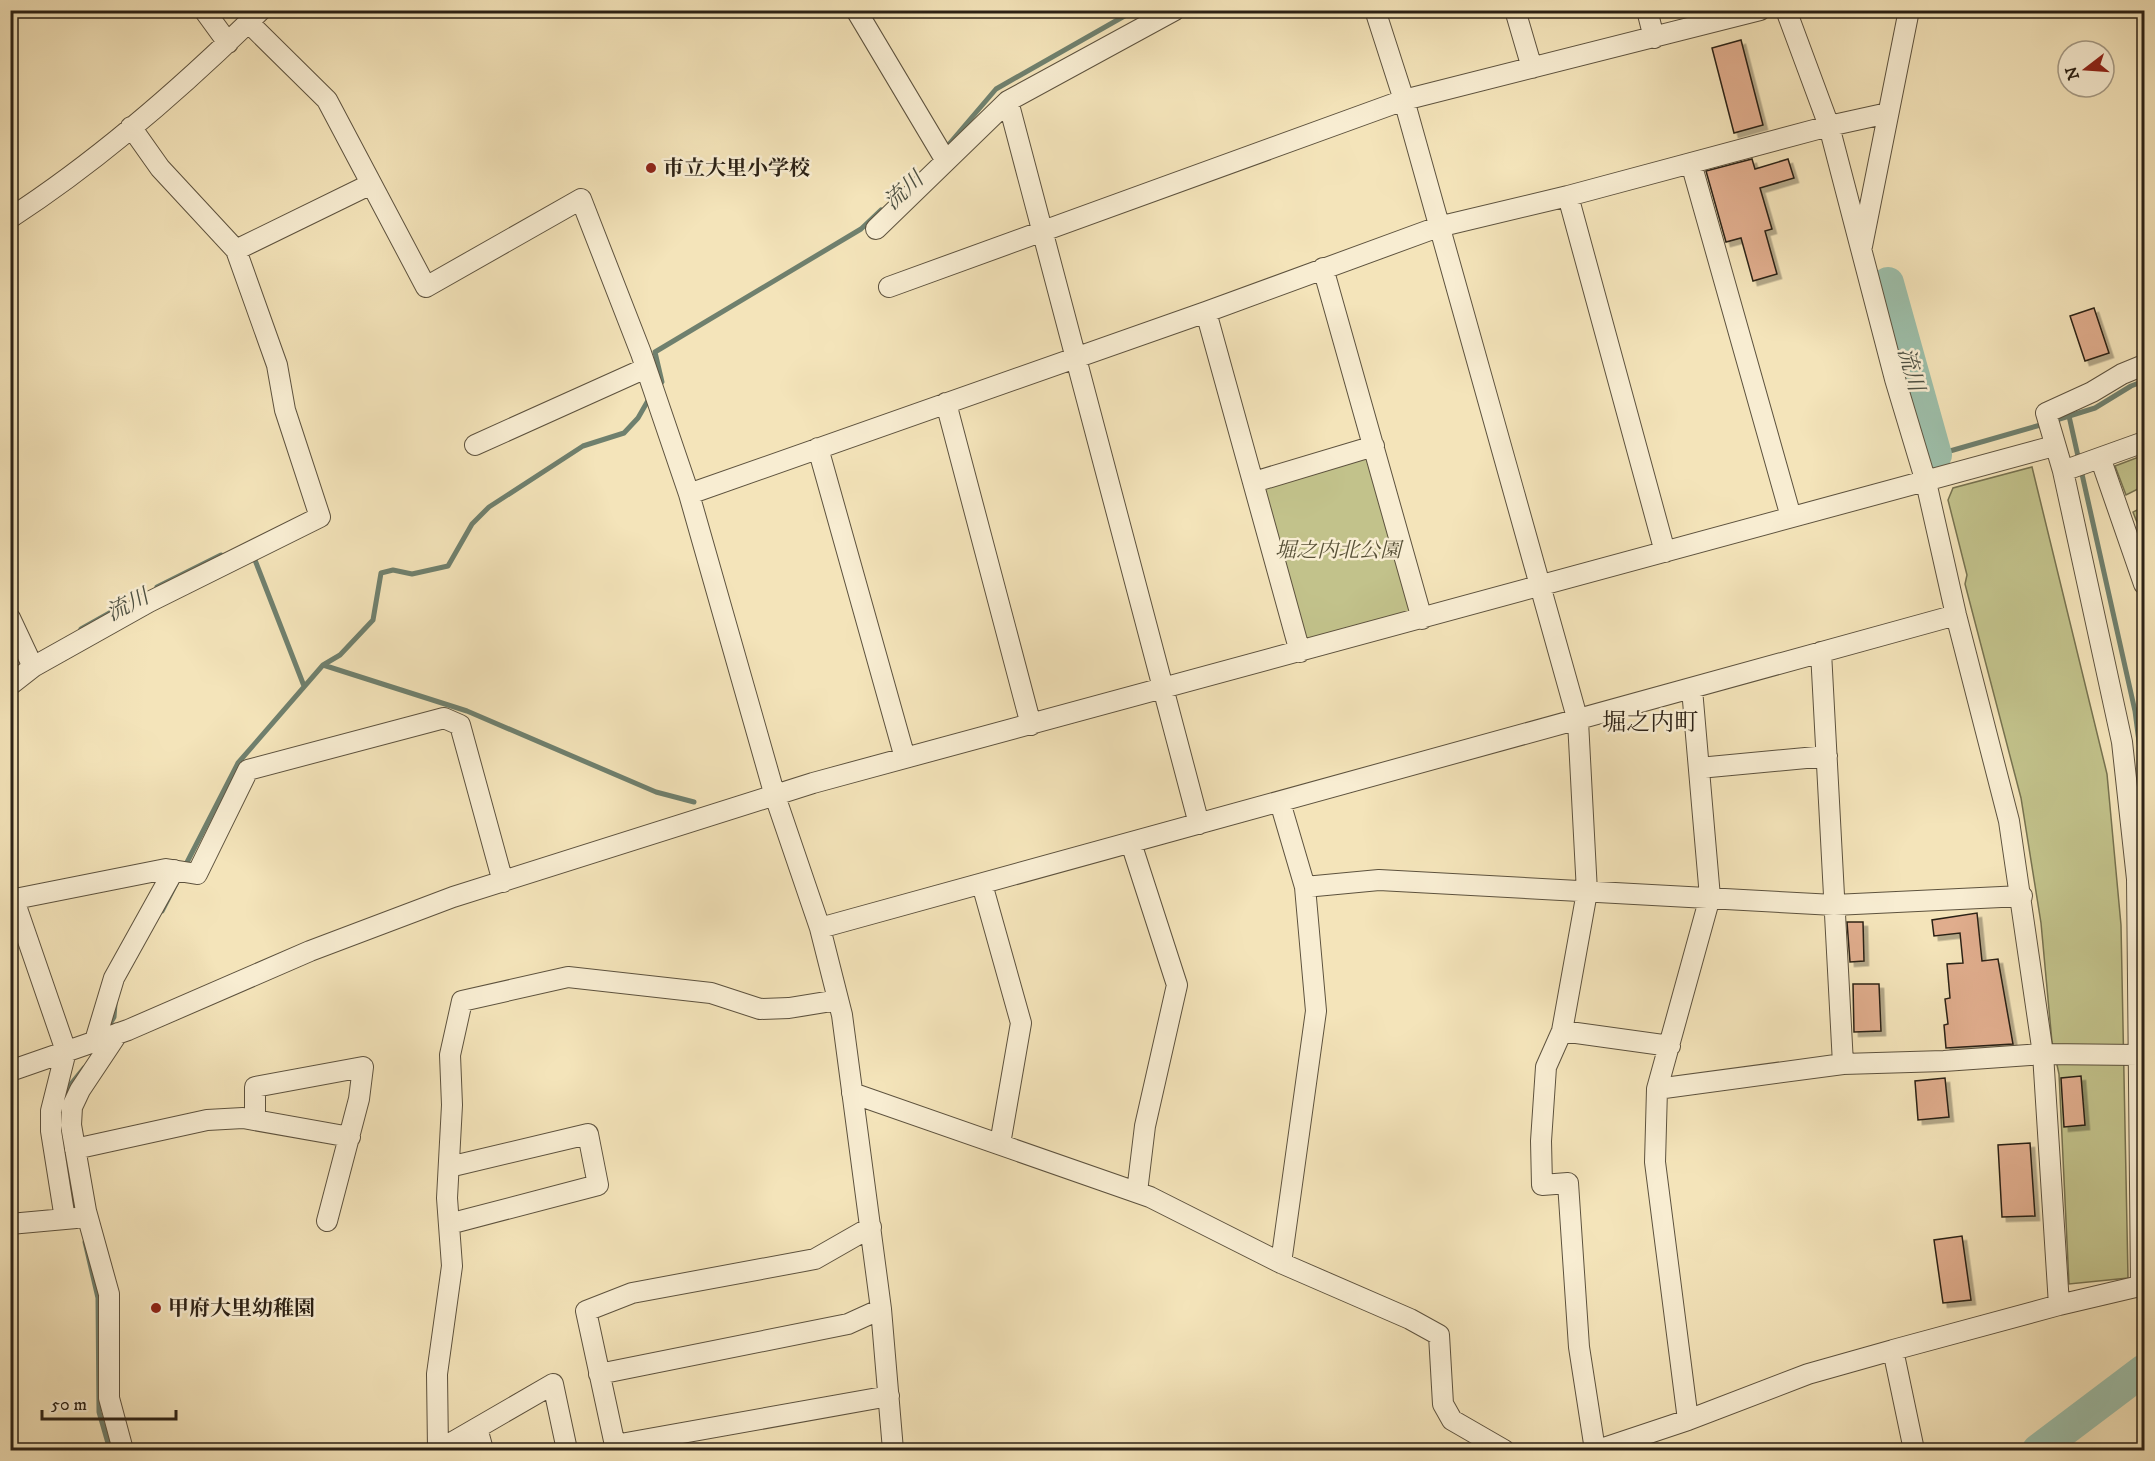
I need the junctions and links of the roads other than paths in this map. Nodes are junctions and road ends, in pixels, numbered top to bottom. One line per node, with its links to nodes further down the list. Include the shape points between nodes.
1 (204, 10): 12 (street)
2 (1175, 10): 15 (street)
3 (1375, 10): 14 (street)
4 (1515, 10): 13 (street)
5 (1647, 10): 11 (street)
6 (1760, 10): 11 (street)
7 (1786, 10): 17 (street)
8 (1909, 10): 16 (street)
9 (858, 11): 19 (street)
10 (255, 17): 12 (street); 21 (street, via 327,100)
11 (1654, 38): 13 (street)
12 (228, 43): 18 (street)
13 (1532, 68): 14 (street)
14 (1404, 100): 24 (street); 26 (street)
15 (1008, 101): 19 (street); 26 (street)
16 (1888, 113): 17 (street); 28 (street)
17 (1829, 126): 20 (street); 28 (street)
18 (131, 127): 23 (street); 27 (street, via 160,168)
19 (944, 157): 25 (street)
20 (1691, 163): 22 (street); 45 (street)
21 (372, 184): 27 (street); 34 (street, via 426,287 581,199)
22 (1568, 196): 24 (street); 47 (street)
23 (10, 218)
24 (1438, 227): 29 (street); 49 (street)
25 (876, 229)
26 (1042, 230): 30 (street); 32 (street)
27 (236, 250): 55 (street, via 277,364 285,410 320,517 149,602)
28 (1861, 251): 43 (street)
29 (1323, 268): 31 (street); 39 (street)
30 (888, 287)
31 (1206, 312): 32 (street); 42 (street)
32 (1075, 357): 35 (street); 58 (street)
33 (2145, 365): 36 (street, via 2092,392)
34 (650, 381): 38 (street); 44 (street)
35 (946, 403): 40 (street); 60 (street)
36 (2050, 429): 41 (street); 43 (street)
37 (2145, 442): 41 (street)
38 (475, 445)
39 (1374, 446): 42 (street); 51 (street)
40 (818, 448): 44 (street); 62 (street)
41 (2080, 466): 46 (street); 78 (street, via 2122,742)
42 (1254, 482): 53 (street)
43 (1926, 482): 45 (street); 50 (street)
44 (689, 494): 64 (street)
45 (1791, 517): 47 (street)
46 (2138, 549): 48 (street)
47 (1665, 552): 49 (street)
48 (2145, 584)
49 (1541, 587): 51 (street); 59 (street)
50 (1956, 615): 54 (street); 73 (street, via 2006,809)
51 (1422, 619): 53 (street)
52 (11, 622): 55 (street)
53 (1300, 652): 58 (street)
54 (1821, 652): 57 (street); 61 (street)
55 (33, 667): 56 (street)
56 (10, 685)
57 (1692, 689): 59 (street); 63 (street)
58 (1162, 690): 60 (street); 66 (street)
59 (1578, 721): 65 (street); 72 (street)
60 (1031, 725): 62 (street)
61 (1827, 756): 63 (street); 76 (street)
62 (905, 758): 64 (street)
63 (1699, 768): 74 (street)
64 (775, 796): 69 (street); 77 (street)
65 (1280, 802): 66 (street); 71 (street)
66 (1199, 824): 67 (street)
67 (1131, 843): 70 (street); 96 (street, via 1177,985 1145,1126)
68 (174, 870): 69 (street, via 197,874 248,770 444,718 460,725); 75 (street); 82 (street, via 114,978)
69 (503, 882): 81 (street, via 310,951)
70 (982, 884): 77 (street); 93 (street, via 1021,1023)
71 (1305, 887): 72 (street, via 1379,880); 103 (street, via 1316,1011)
72 (1587, 892): 74 (street); 80 (street)
73 (2022, 896): 76 (street); 85 (street)
74 (1710, 897): 76 (street); 83 (street)
75 (12, 900): 84 (street)
76 (1834, 904): 87 (street)
77 (820, 928): 79 (street)
78 (2142, 947): 86 (street)
79 (838, 1000): 90 (street); 95 (street, via 760,1009 711,993 568,977 462,1001 450,1055)
80 (1562, 1031): 83 (street); 113 (street, via 1546,1067 1542,1185 1568,1183 1580,1347)
81 (117, 1034): 82 (street); 94 (street, via 72,1107)
82 (96, 1041): 84 (street)
83 (1670, 1046): 89 (street)
84 (66, 1051): 88 (street); 98 (street, via 51,1111 51,1131)
85 (2043, 1054): 86 (street); 87 (street); 105 (street)
86 (2138, 1055): 104 (street)
87 (1843, 1064): 89 (street)
88 (10, 1071)
89 (1657, 1089): 110 (street, via 1655,1162)
90 (852, 1093): 93 (street); 102 (street)
91 (255, 1120): 92 (street); 92 (street, via 255,1087 363,1067); 94 (street, via 207,1120)
92 (350, 1137): 99 (street)
93 (1000, 1144): 96 (street)
94 (75, 1149): 97 (street)
95 (449, 1167): 101 (street); 101 (street, via 588,1134 598,1185)
96 (1137, 1192): 103 (street)
97 (87, 1217): 98 (street); 114 (street, via 109,1294 110,1398)
98 (66, 1219): 100 (street)
99 (327, 1221)
100 (10, 1224)
101 (449, 1224): 115 (street, via 452,1266 437,1374)
102 (871, 1227): 106 (street); 108 (street, via 815,1259 632,1293 586,1311)
103 (1281, 1263): 119 (street, via 1439,1335 1443,1404 1452,1420)
104 (2143, 1286): 105 (street)
105 (2059, 1305): 107 (street)
106 (881, 1309): 108 (street, via 848,1324); 109 (street)
107 (1893, 1350): 110 (street, via 1808,1374); 120 (street)
108 (599, 1374): 112 (street)
109 (889, 1396): 112 (street); 118 (street)
110 (1689, 1420): 113 (street)
111 (477, 1428): 115 (street); 116 (street); 117 (street, via 553,1384)
112 (616, 1448)
113 (1605, 1449)
114 (123, 1450)
115 (439, 1450)
116 (483, 1450)
117 (567, 1450)
118 (893, 1450)
119 (1504, 1450)
120 (1914, 1450)

